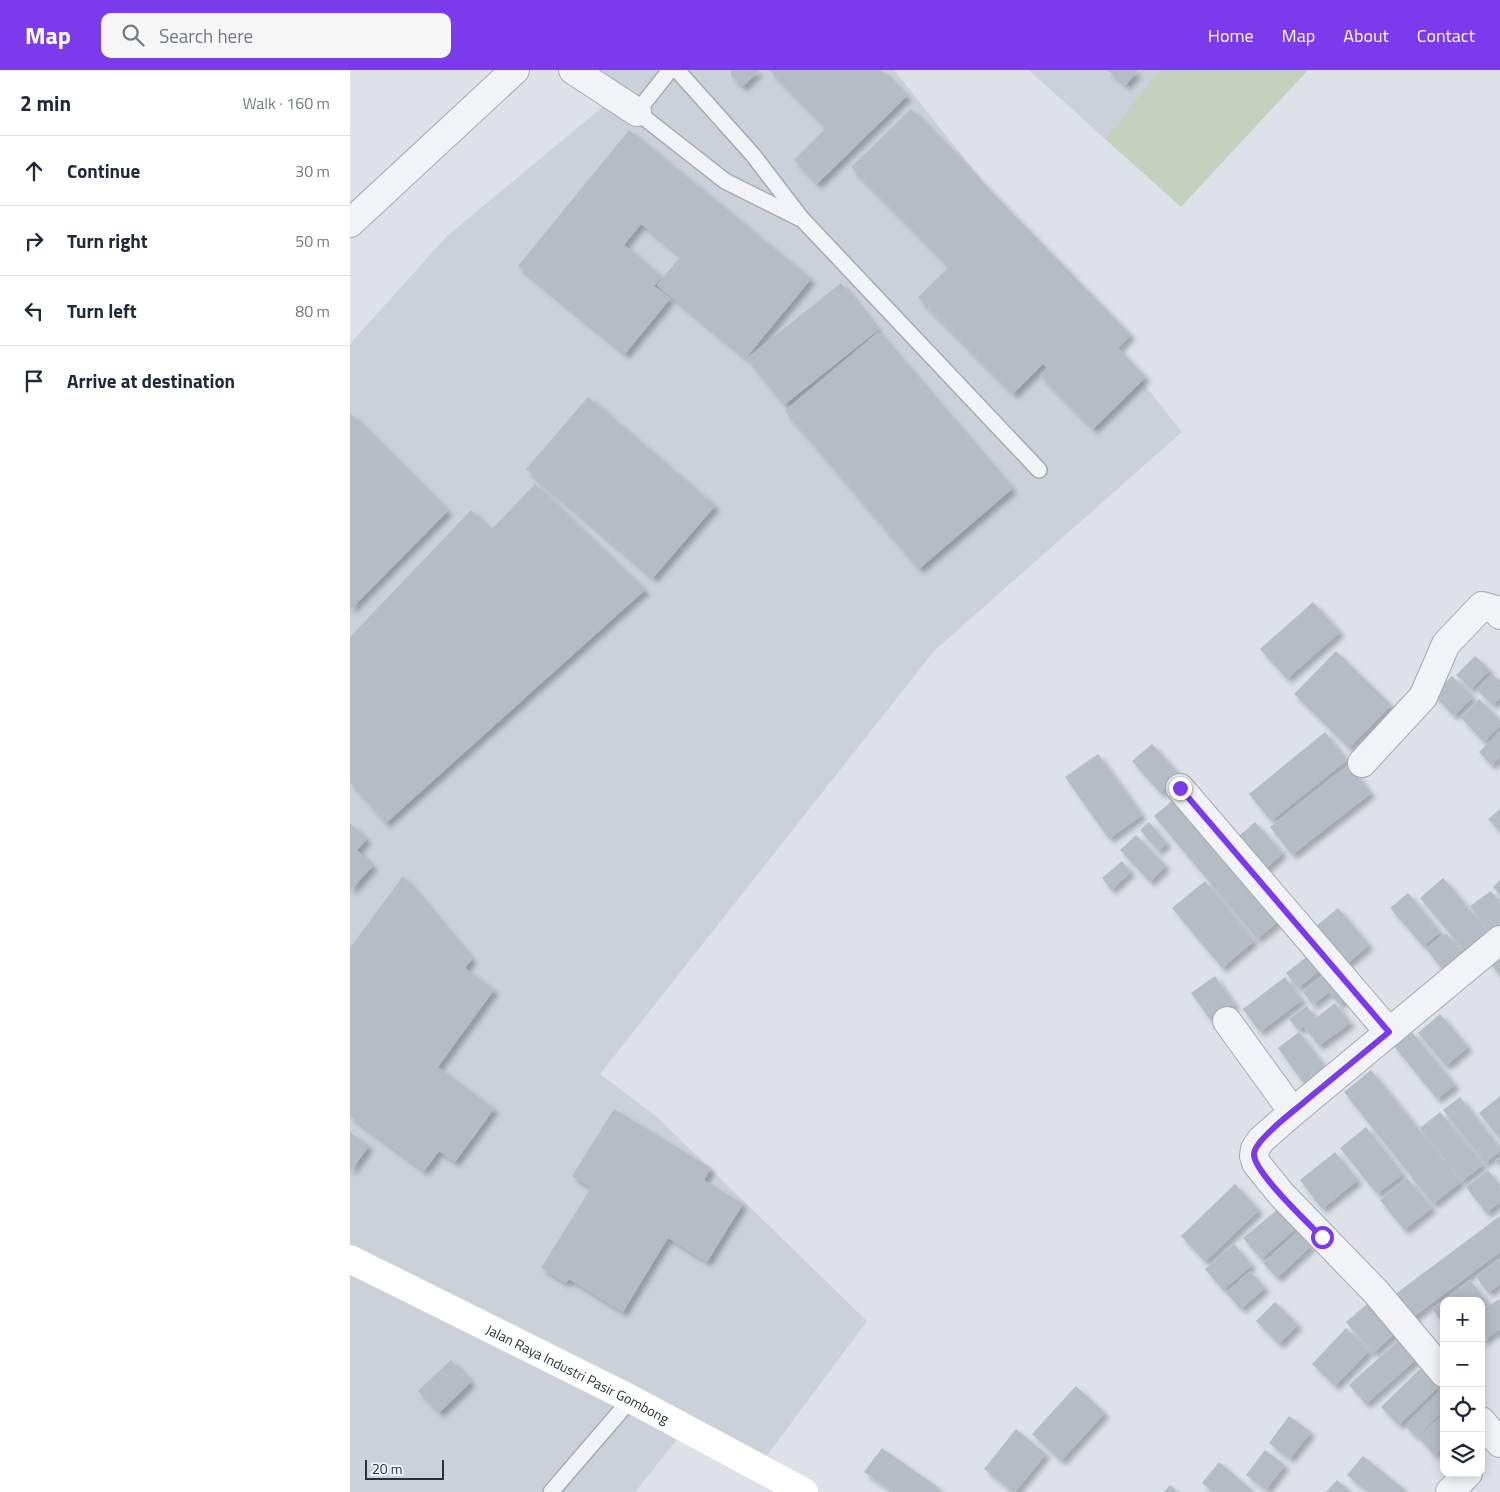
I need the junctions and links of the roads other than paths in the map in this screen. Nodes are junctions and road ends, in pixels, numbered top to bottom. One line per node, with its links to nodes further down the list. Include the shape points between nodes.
1 (515, 70): 7 (street)
2 (572, 70): 5 (street)
3 (670, 70): 5 (lane)
4 (677, 70): 6 (lane, via 754,155)
5 (637, 112): 6 (lane, via 724,181)
6 (802, 220): 8 (lane)
7 (350, 223)
8 (1039, 470)
9 (1500, 615): 10 (street, via 1496,610 1482,606 1446,644 1423,697)
10 (1362, 763)
11 (1180, 788): 14 (street)
12 (1500, 940): 14 (street)
13 (1227, 1021): 15 (street)
14 (1389, 1032): 15 (street)
15 (1293, 1112): 17 (street, via 1261,1140 1255,1149 1256,1163 1281,1194 1376,1292)
16 (350, 1259): 18 (main road, Jalan Raya Industri Pasir Gombong)
17 (1440, 1369)
18 (631, 1399): 22 (lane); 23 (main road, Jalan Raya Industri Pasir Gombong)
19 (1485, 1430): 20 (street)
20 (1493, 1448)
21 (1464, 1477): 24 (street)
22 (551, 1492)
23 (804, 1492)
24 (1450, 1492)

